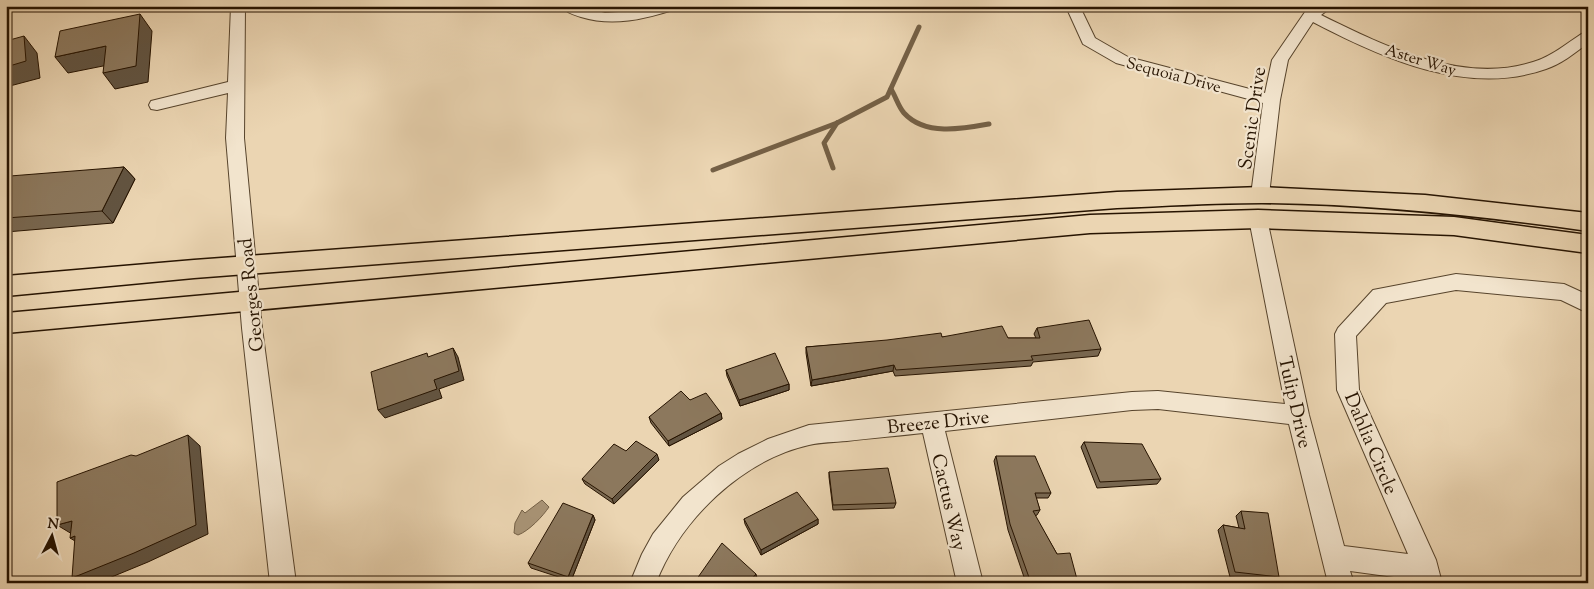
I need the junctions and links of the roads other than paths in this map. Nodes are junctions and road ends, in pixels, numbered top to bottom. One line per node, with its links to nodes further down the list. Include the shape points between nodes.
1 (238, 6): 8 (street, Georges Road)
2 (568, 6): 3 (street, via 607,18 646,14)
3 (671, 6)
4 (1076, 6): 9 (street, Sequoia Drive, via 1075,11 1088,41 1122,60)
5 (1326, 6): 6 (street, Scenic Drive)
6 (1310, 15): 7 (street, Aster Way, via 1404,57 1450,71 1504,75 1540,66); 9 (street, Scenic Drive, via 1280,60)
7 (1588, 36)
8 (235, 86): 10 (street); 15 (street, Georges Road, via 235,138)
9 (1272, 100): 11 (street, Scenic Drive)
10 (157, 105)
11 (1260, 195): 13 (main road, via 1361,199); 15 (main road, via 1117,200)
12 (1258, 219): 14 (main road, via 1454,226); 17 (main road, via 1090,224); 20 (street, Tulip Drive)
13 (1588, 222)
14 (1588, 244)
15 (247, 265): 16 (main road); 17 (street, Georges Road)
16 (6, 286)
17 (250, 302): 19 (main road); 24 (street, Georges Road)
18 (1588, 305): 23 (street, Dahlia Circle, via 1564,292 1456,282 1380,296 1345,334 1348,390)
19 (6, 323)
20 (1298, 415): 21 (street, Breeze Drive, via 1158,400); 22 (street, Tulip Drive)
21 (931, 421): 25 (street, Breeze Drive, via 809,435 766,450 721,477 672,528 646,571); 26 (street, Cactus Way)
22 (1335, 558): 23 (street, Dahlia Circle); 27 (street, Tulip Drive)
23 (1428, 576)
24 (283, 583)
25 (643, 583)
26 (970, 583)
27 (1341, 583)

